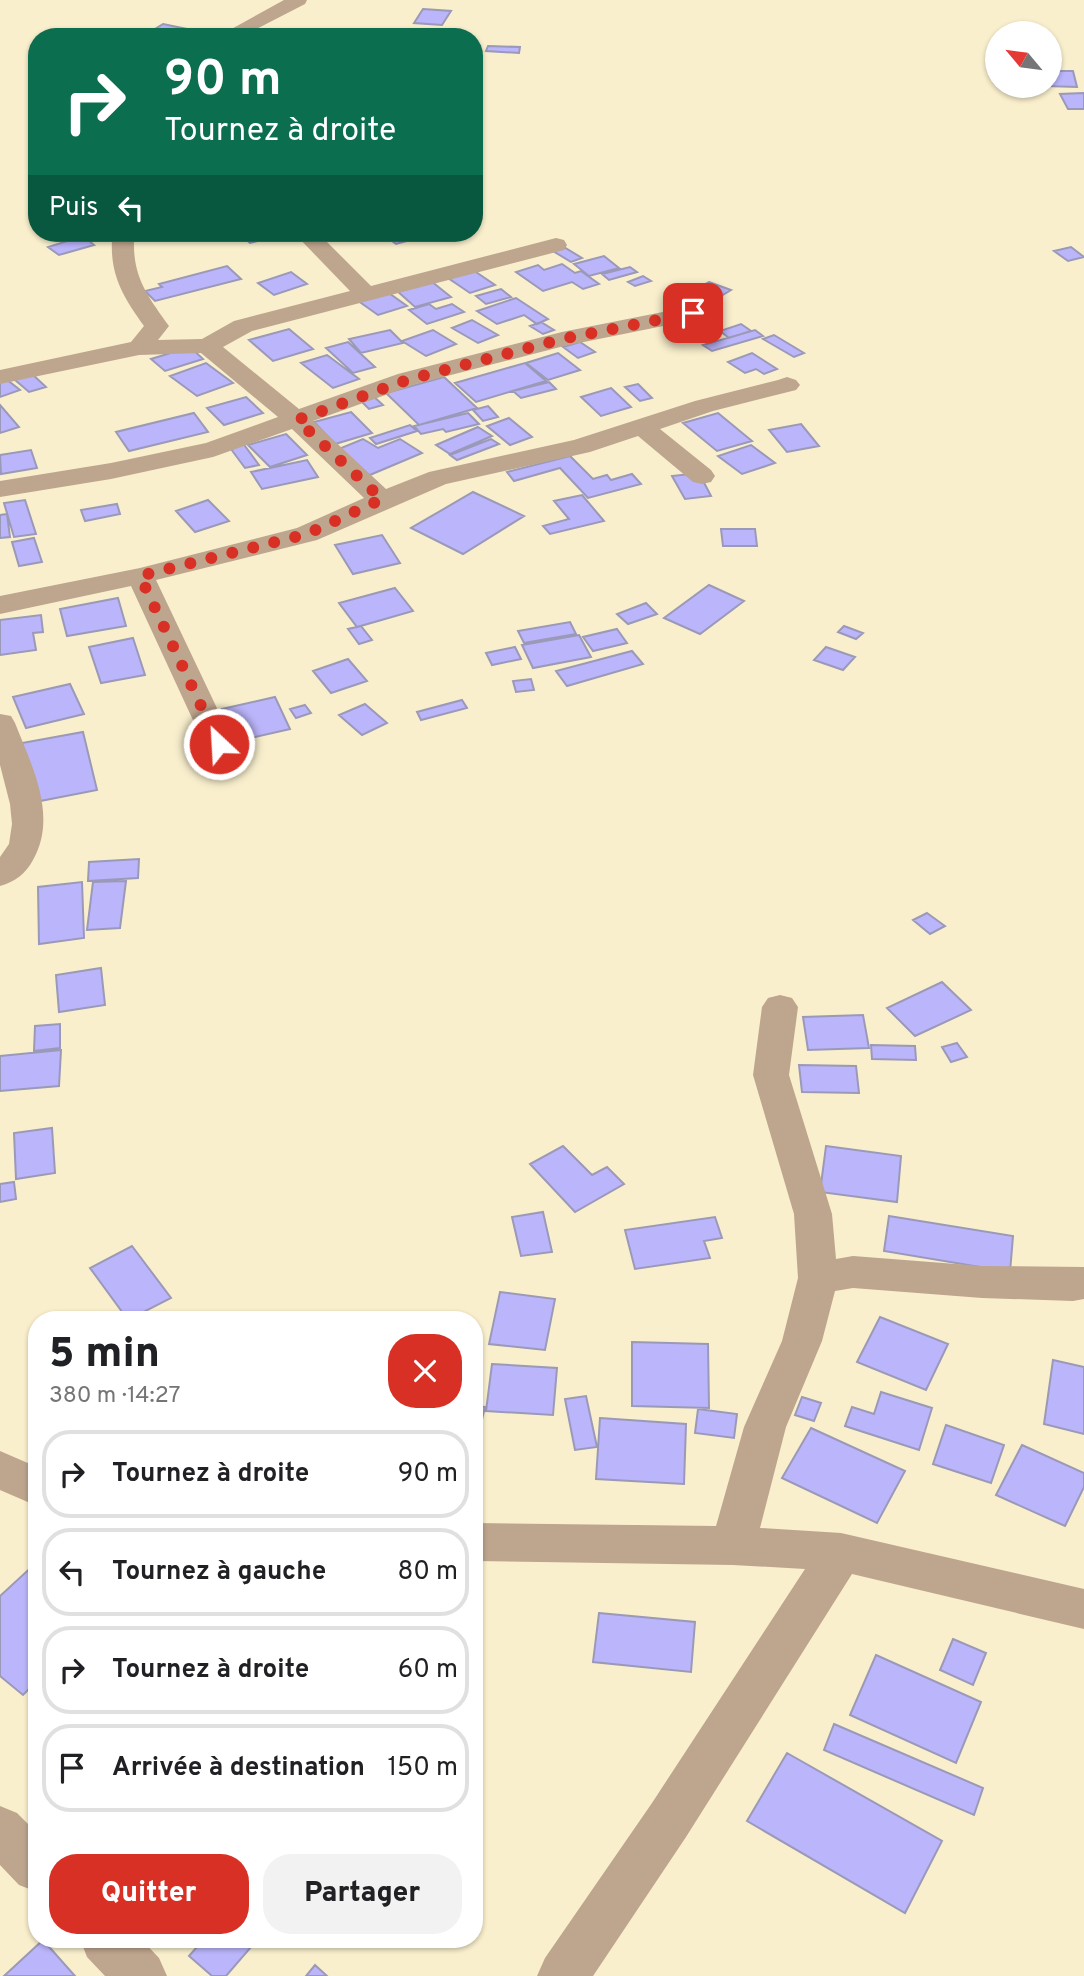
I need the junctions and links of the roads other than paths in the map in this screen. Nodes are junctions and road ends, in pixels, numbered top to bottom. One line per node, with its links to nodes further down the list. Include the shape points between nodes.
1 (298, 0): 2 (street)
2 (244, 28)
3 (123, 242): 9 (street, via 126,284 157,327)
4 (314, 242): 6 (street)
5 (556, 245): 6 (street)
6 (364, 292): 8 (street, via 243,326)
7 (693, 313): 12 (street, via 562,339 407,380)
8 (207, 346): 9 (street); 12 (street)
9 (139, 348): 10 (street)
10 (0, 377)
11 (787, 385): 13 (street, via 704,406)
12 (297, 420): 15 (street, via 213,449); 16 (street)
13 (644, 428): 14 (street); 16 (street, via 438,478)
14 (702, 476)
15 (0, 489)
16 (382, 499): 17 (street, via 307,534)
17 (140, 576): 18 (street); 20 (street)
18 (0, 605)
19 (0, 723): 21 (street, via 29,808 26,846 12,867)
20 (219, 744)
21 (0, 875)
22 (780, 1007): 23 (street, via 771,1075 813,1214)
23 (818, 1278): 24 (street, via 853,1272 982,1282); 28 (street, via 802,1341 765,1427)
24 (1084, 1283)
25 (0, 1469): 26 (street)
26 (28, 1483)
27 (483, 1542): 28 (street)
28 (733, 1546): 29 (street)
29 (841, 1552): 30 (street); 35 (street)
30 (1084, 1609)
31 (0, 1830): 32 (street)
32 (28, 1859)
33 (114, 1948): 34 (street)
34 (141, 1976)
35 (564, 1976)

